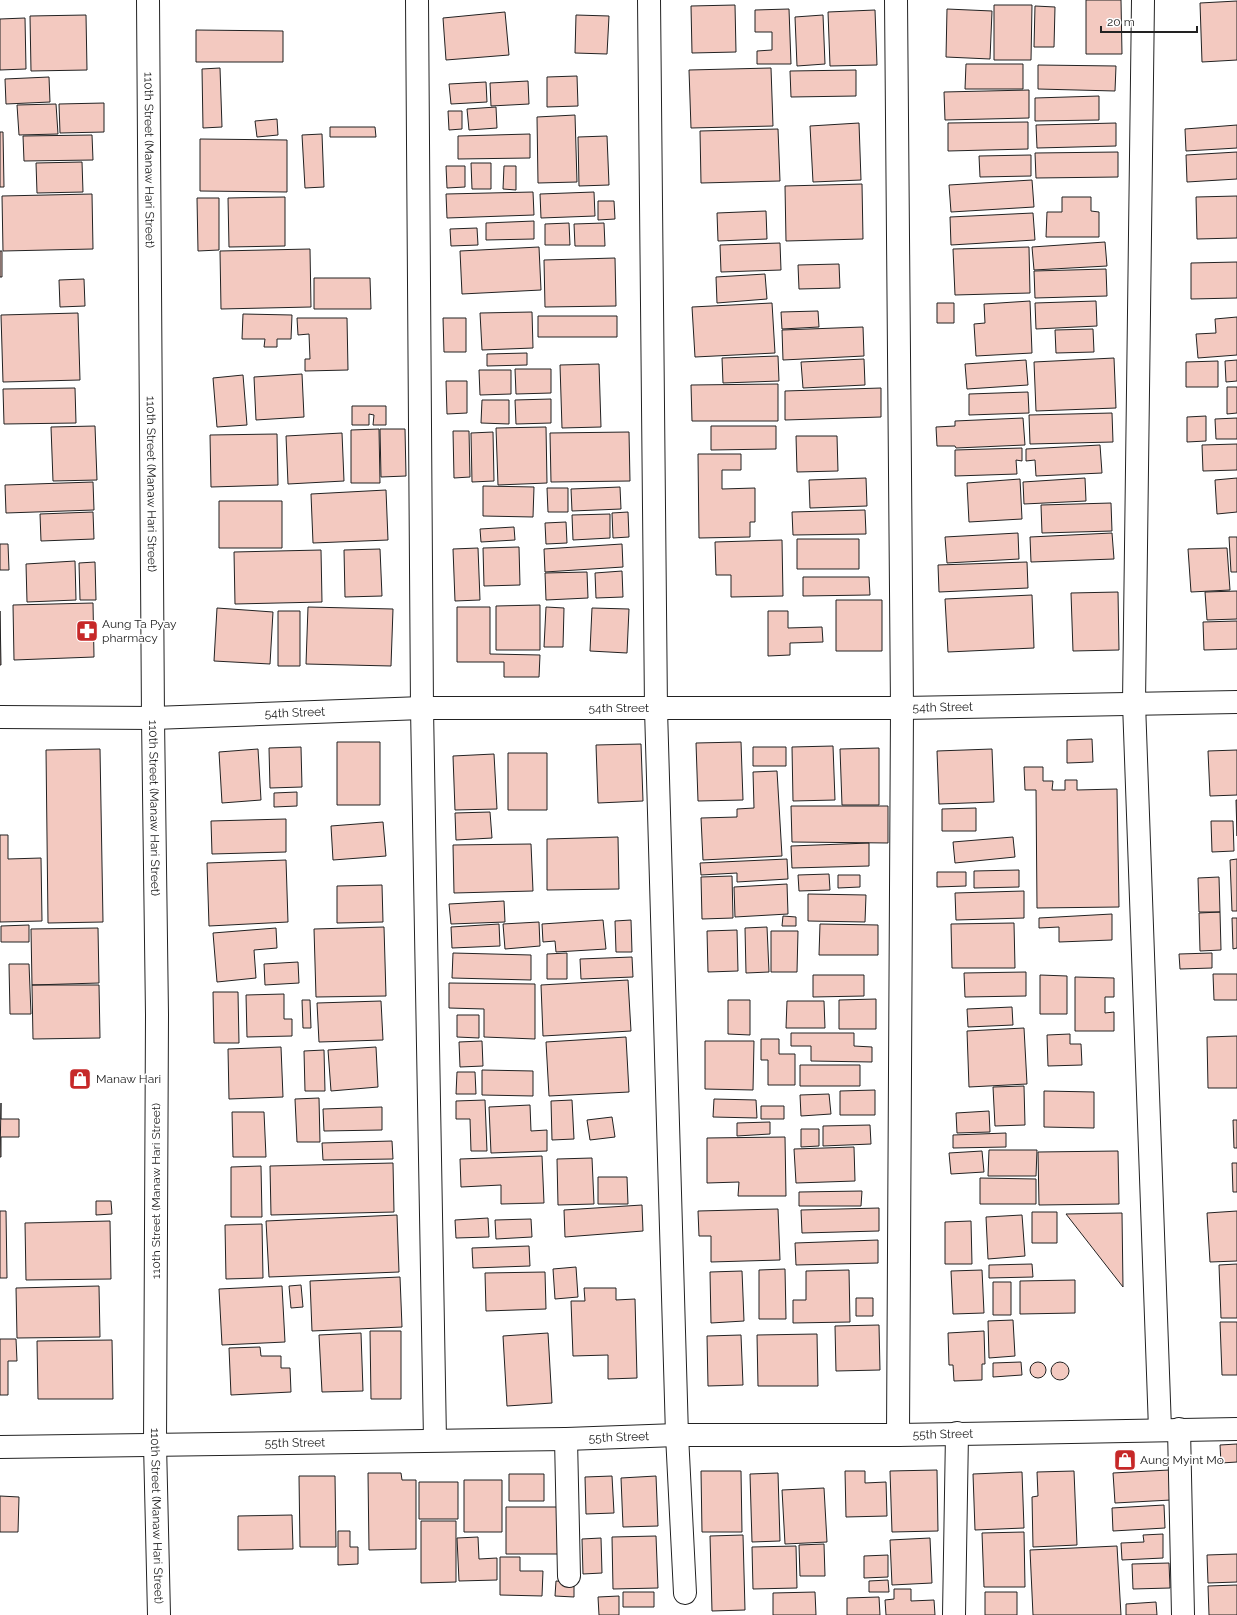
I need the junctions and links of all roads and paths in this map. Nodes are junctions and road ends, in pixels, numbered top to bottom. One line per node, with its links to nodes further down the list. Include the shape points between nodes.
1 (148, 0): 12 (street, 110th Street (Manaw Hari Street))
2 (417, 0): 8 (street)
3 (649, 0): 10 (street)
4 (896, 0): 9 (street)
5 (1143, 0): 7 (street)
6 (1237, 702): 7 (street, 54th Street)
7 (1134, 703): 9 (street, 54th Street); 14 (street)
8 (422, 708): 10 (street, 54th Street); 12 (street, 54th Street); 19 (street)
9 (902, 708): 10 (street, 54th Street); 15 (street)
10 (656, 709): 17 (street)
11 (0, 717): 12 (street, 54th Street)
12 (153, 718): 20 (street, 110th Street (Manaw Hari Street), via 157,1015)
13 (1237, 1428): 14 (street, 55th Street)
14 (1169, 1429): 16 (street, 55th Street); 26 (street)
15 (898, 1434): 16 (street, 55th Street); 17 (street, 55th Street)
16 (957, 1434): 25 (street)
17 (677, 1435): 18 (street, 55th Street); 23 (street)
18 (566, 1439): 19 (street, 55th Street); 22 (street)
19 (435, 1440): 20 (street, 55th Street)
20 (155, 1444): 21 (street, 55th Street); 24 (street, 110th Street (Manaw Hari Street))
21 (0, 1447)
22 (569, 1576)
23 (685, 1593)
24 (158, 1615)
25 (954, 1615)
26 (1183, 1615)

